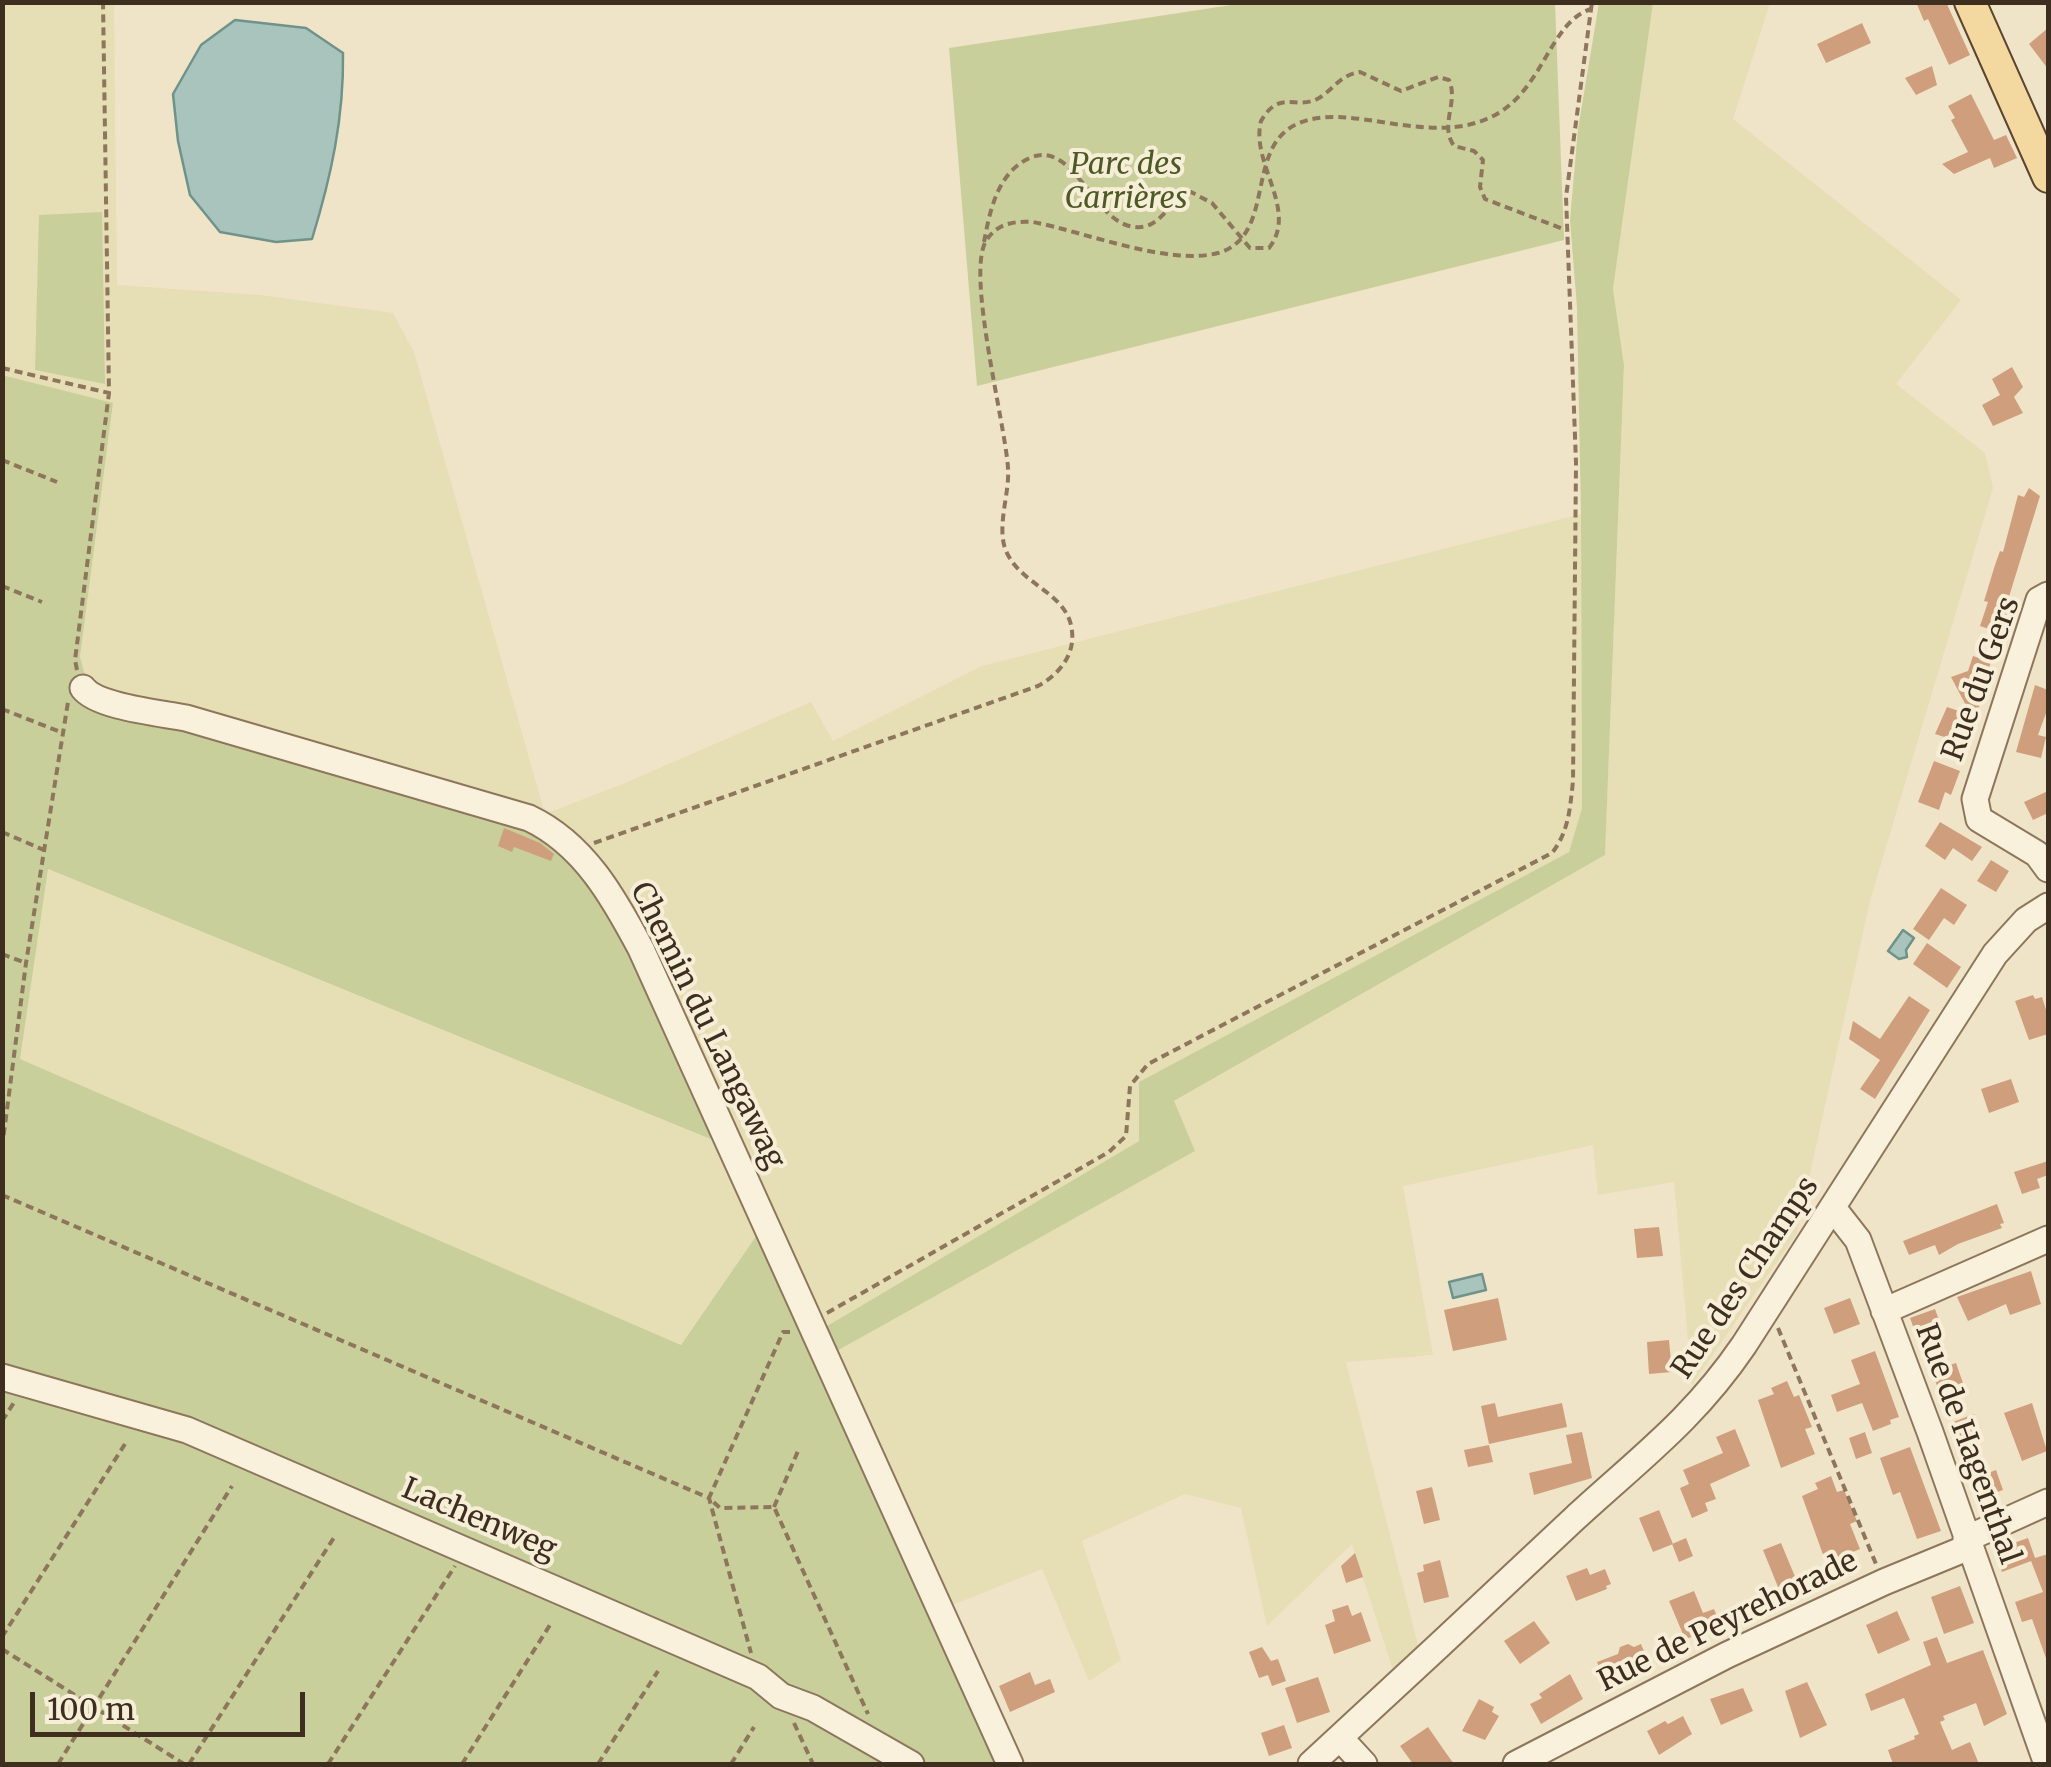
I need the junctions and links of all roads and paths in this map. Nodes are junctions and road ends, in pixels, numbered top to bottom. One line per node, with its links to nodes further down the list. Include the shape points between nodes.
1 (103, 2): 11 (path)
2 (1970, 2): 6 (main road)
3 (1591, 6): 4 (path, via 1565,26 1538,74 1511,104 1493,117); 7 (path, via 1567,170)
4 (1447, 128): 5 (path, via 1316,118 1282,134); 5 (path, via 1453,89 1445,77 1401,91 1368,74 1348,74 1317,99 1283,101 1264,115 1258,136); 7 (path, via 1452,144 1484,160 1485,199)
5 (1265, 166): 8 (path); 8 (path, via 1278,211 1276,239 1259,250)
6 (2048, 177)
7 (1566, 230): 35 (path, via 1576,503 1572,780 1562,841 1552,853 1148,1064 1130,1086 1126,1136 1109,1152)
8 (1241, 239): 9 (path, via 1215,254 1188,256 1017,221); 9 (path, via 1212,203 1191,192 1151,225 1120,224 1065,163 1035,157 1014,168 997,194)
9 (984, 242): 21 (path, via 982,301 1009,470 1005,549 1022,576 1066,609 1072,632 1062,667 1038,686)
10 (2, 368): 11 (path)
11 (109, 393): 17 (path)
12 (2, 460): 13 (path)
13 (57, 482)
14 (2, 586): 16 (path)
15 (2048, 595): 23 (street, Rue du Gers, via 2039,600 1975,799 1979,819 2038,854)
16 (42, 602)
17 (75, 684): 19 (path); 21 (street, Chemin du Langawag, via 130,707 529,818)
18 (2, 709): 19 (path)
19 (63, 733): 22 (path)
20 (2, 832): 22 (path)
21 (575, 850): 35 (street, Chemin du Langawag, via 640,949)
22 (45, 851): 26 (path)
23 (2048, 869)
24 (2048, 906): 31 (street, Rue des Champs, via 1995,954)
25 (2, 954): 26 (path)
26 (26, 963): 28 (path)
27 (2, 1076): 28 (path)
28 (11, 1079): 29 (path)
29 (2, 1148)
30 (2, 1195): 40 (path)
31 (1833, 1208): 33 (street, Rue des Champs); 34 (street, Rue de Hagenthal, via 1858,1240)
32 (2048, 1239): 34 (street)
33 (1767, 1310): 46 (path); 55 (street, Rue des Champs, via 1683,1423)
34 (1884, 1311): 44 (street, Rue de Hagenthal)
35 (812, 1328): 40 (path, via 783,1332); 65 (street, Chemin du Langawag)
36 (2, 1377): 45 (street, Lachenweg, via 187,1430)
37 (125, 1444): 48 (path)
38 (798, 1451): 42 (path)
39 (232, 1486): 53 (path)
40 (709, 1498): 42 (path, via 720,1508); 51 (path)
41 (2048, 1502): 44 (street, Rue de Peyrehorade)
42 (774, 1507): 56 (path, via 870,1718)
43 (335, 1536): 58 (path)
44 (1968, 1543): 46 (street, Rue de Peyrehorade); 69 (street, Rue de Hagenthal)
45 (465, 1549): 51 (street, Lachenweg); 59 (path)
46 (1884, 1582): 68 (street, Rue de Peyrehorade)
47 (550, 1625): 60 (path)
48 (2, 1638)
49 (2, 1649): 53 (path)
50 (658, 1671): 61 (path)
51 (758, 1677): 52 (street, Lachenweg)
52 (781, 1696): 56 (street, Lachenweg); 63 (path)
53 (94, 1708): 57 (path); 58 (path)
54 (754, 1727): 62 (path)
55 (1340, 1738): 66 (street, Rue des Champs); 67 (street)
56 (866, 1739): 64 (street, Lachenweg)
57 (58, 1764)
58 (187, 1764)
59 (328, 1764)
60 (462, 1764)
61 (598, 1764)
62 (730, 1764)
63 (812, 1764)
64 (911, 1764)
65 (1010, 1764)
66 (1312, 1764)
67 (1364, 1764)
68 (1518, 1764)
69 (2047, 1764)

